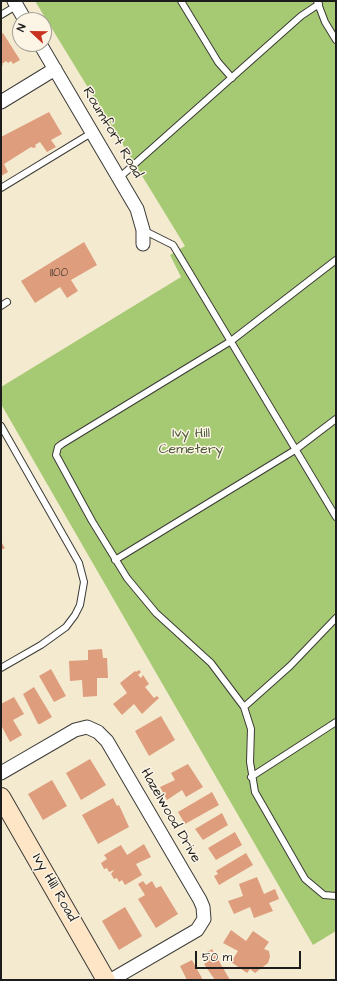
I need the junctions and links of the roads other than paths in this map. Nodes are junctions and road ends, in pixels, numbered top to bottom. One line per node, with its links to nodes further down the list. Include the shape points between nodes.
1 (181, 1): 9 (lane, via 218,62)
2 (318, 2): 6 (lane, via 325,22); 9 (lane)
3 (15, 3): 4 (street); 5 (lane)
4 (20, 12)
5 (1, 15)
6 (336, 40)
7 (45, 52): 8 (street, Roumfort Road)
8 (55, 69): 10 (street); 11 (street, Roumfort Road)
9 (232, 78): 12 (lane)
10 (1, 102)
11 (93, 132): 12 (street, Roumfort Road); 13 (lane)
12 (120, 177): 14 (street, Roumfort Road, via 137,209)
13 (1, 188)
14 (143, 230): 15 (street, Roumfort Road); 17 (lane, via 173,245)
15 (143, 244)
16 (336, 260): 17 (lane)
17 (231, 341): 20 (lane); 22 (lane, via 84,430 56,451 57,459)
18 (336, 419): 20 (lane)
19 (1, 426): 24 (lane, via 79,563 84,582 80,605 66,626 41,645)
20 (295, 450): 21 (lane); 22 (lane)
21 (336, 516)
22 (116, 560): 25 (lane, via 143,599 211,663)
23 (336, 618): 25 (lane, via 290,666)
24 (1, 668)
25 (244, 707): 28 (lane, via 251,729)
26 (336, 722): 28 (lane)
27 (1, 773): 32 (street, Hazelwood Drive, via 75,730 87,727 98,732 108,741 200,900 204,919 197,930)
28 (251, 777): 30 (lane, via 254,792 305,880 324,895)
29 (1, 797): 31 (street, Ivy Hill Road)
30 (336, 896)
31 (106, 980)
32 (111, 980)

